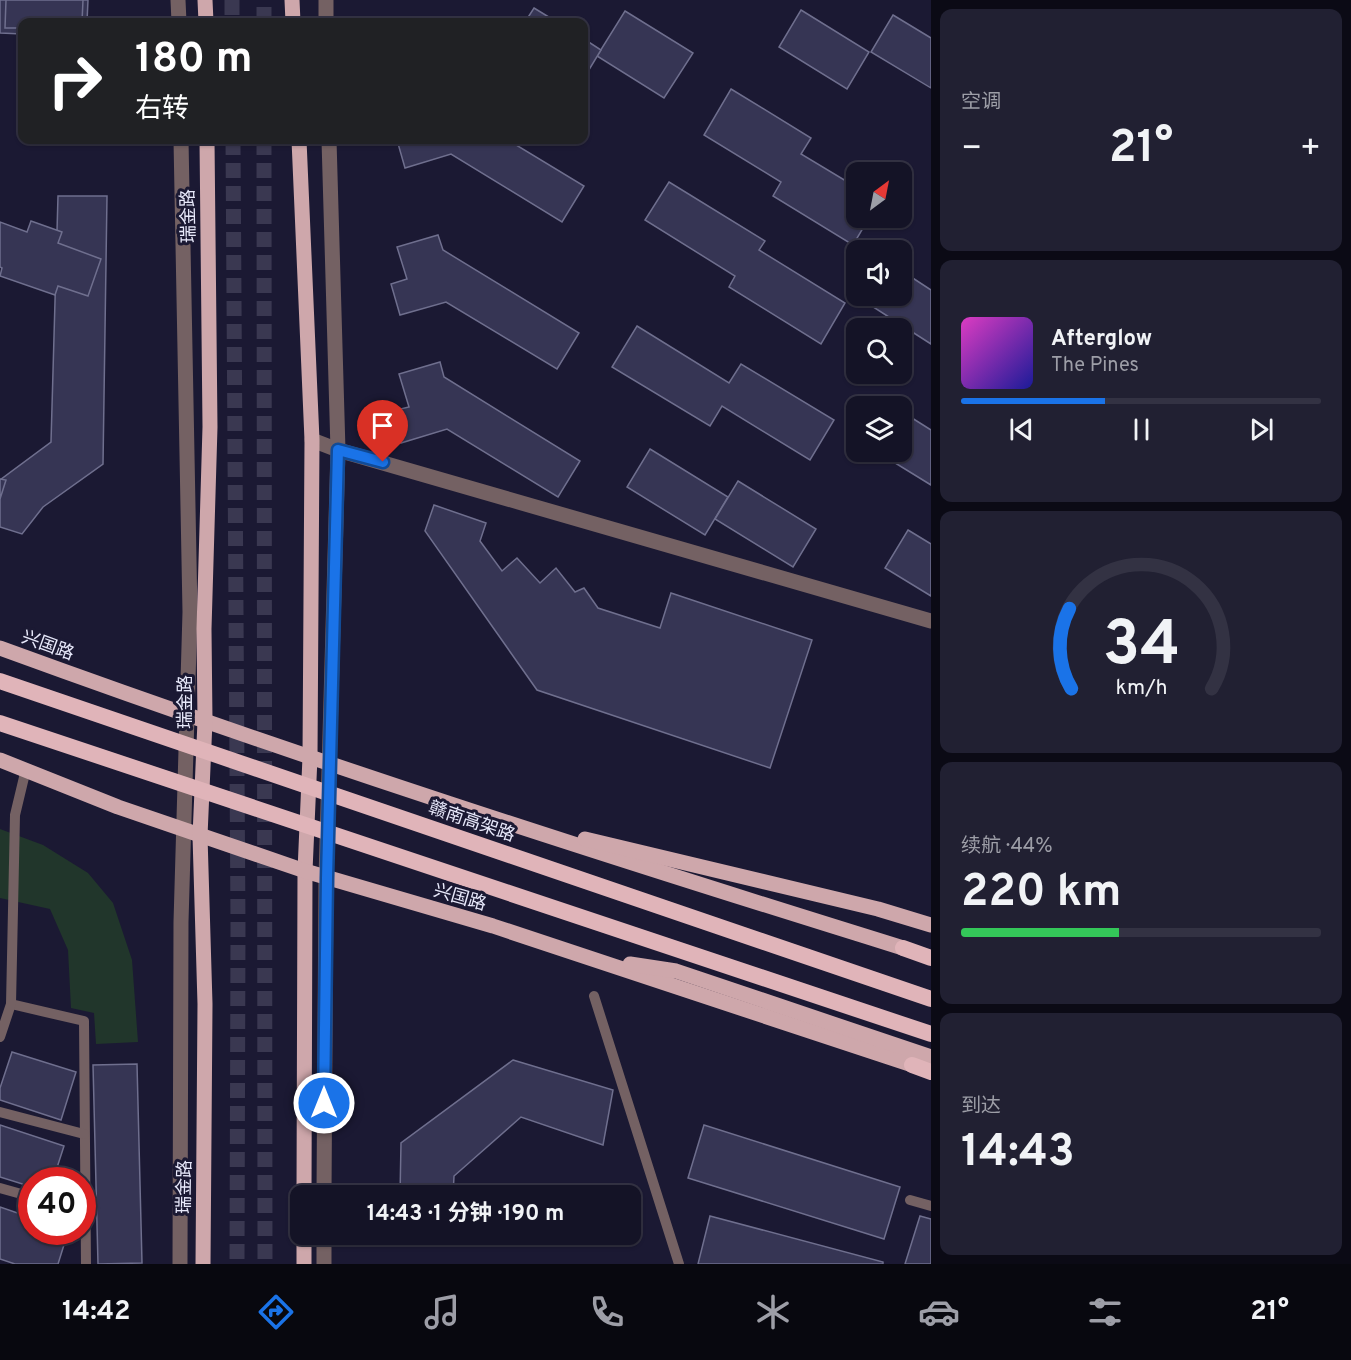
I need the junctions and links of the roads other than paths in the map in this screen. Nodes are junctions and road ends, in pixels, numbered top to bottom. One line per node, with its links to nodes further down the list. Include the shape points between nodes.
1 (178, 0): 5 (street)
2 (205, 0): 6 (main road)
3 (292, 0): 7 (main road)
4 (326, 0): 8 (street)
5 (179, 18)
6 (206, 18)
7 (293, 18)
8 (326, 18)
9 (181, 144): 18 (street, via 190,612)
10 (207, 144): 19 (main road, 瑞金路, via 210,427)
11 (299, 144): 13 (main road)
12 (329, 144): 14 (street)
13 (312, 440): 14 (street); 21 (main road)
14 (338, 450): 15 (street); 23 (street)
15 (931, 621)
16 (0, 648): 18 (main road, 兴国路)
17 (0, 681): 35 (highway, 赣南高架路, bridge)
18 (187, 716): 19 (main road, 兴国路); 26 (street)
19 (205, 721): 21 (main road, 兴国路); 27 (main road, 瑞金路)
20 (0, 723): 37 (highway, bridge)
21 (310, 757): 23 (main road, 兴国路); 28 (main road)
22 (0, 760): 24 (main road, 兴国路)
23 (330, 764): 25 (main road, 兴国路); 29 (street)
24 (26, 769): 26 (main road, 兴国路); 36 (lane, via 15,816)
25 (483, 815): 30 (main road); 31 (main road, 兴国路)
26 (183, 830): 27 (main road, 兴国路); 55 (street)
27 (200, 836): 28 (main road, 兴国路); 56 (main road, 瑞金路, via 205,1004)
28 (305, 871): 29 (main road, 兴国路); 45 (main road)
29 (327, 878): 32 (main road, 兴国路); 46 (street)
30 (931, 925)
31 (903, 948): 33 (highway)
32 (585, 957): 39 (main road, via 676,971); 40 (main road, 兴国路)
33 (931, 958)
34 (594, 996): 59 (lane)
35 (931, 999)
36 (11, 1004): 38 (lane); 43 (lane, via 84,1021)
37 (931, 1034)
38 (0, 1037)
39 (931, 1057)
40 (912, 1065): 41 (highway)
41 (931, 1072)
42 (0, 1112): 43 (lane)
43 (84, 1134): 44 (lane)
44 (84, 1167)
45 (304, 1185)
46 (324, 1185)
47 (0, 1188): 48 (lane)
48 (18, 1193)
49 (910, 1200): 50 (lane)
50 (931, 1206)
51 (85, 1245): 54 (lane)
52 (304, 1245): 57 (main road)
53 (324, 1245): 58 (street)
54 (86, 1264)
55 (180, 1264)
56 (203, 1264)
57 (304, 1264)
58 (324, 1264)
59 (679, 1264)

